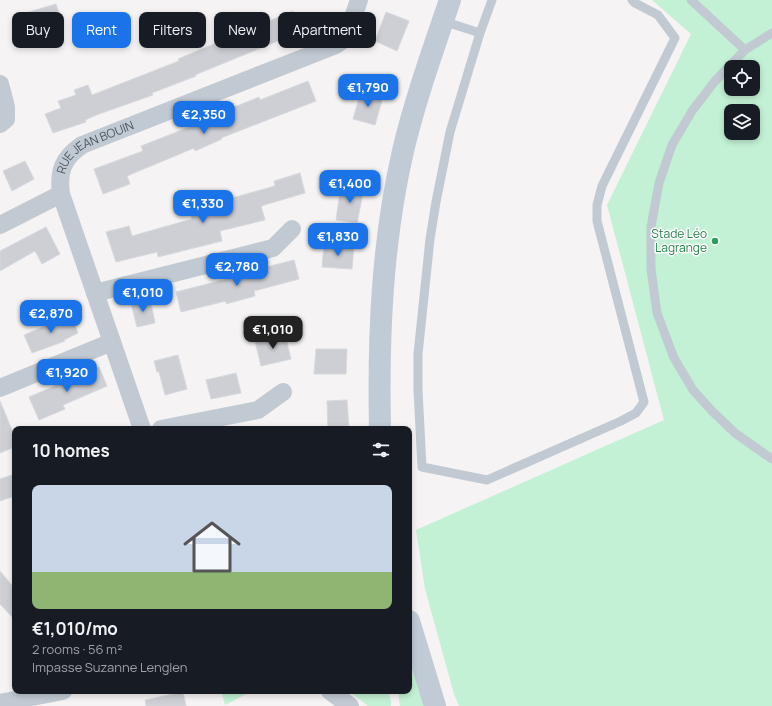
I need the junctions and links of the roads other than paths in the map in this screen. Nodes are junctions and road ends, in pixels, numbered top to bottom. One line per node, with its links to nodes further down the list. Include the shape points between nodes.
1 (359, 0): 12 (street, RUE JEAN BOUIN, via 346,38 336,45 82,145 72,152 61,171)
2 (450, 0): 6 (main road)
3 (492, 0): 7 (lane)
4 (632, 0): 7 (lane, via 658,15 676,38 602,186 597,205 597,220 644,402 636,413 621,421 487,480 422,467 418,390 418,354 436,202 450,132)
5 (691, 0): 9 (lane)
6 (443, 21): 7 (lane); 21 (main road, via 420,88 403,151 388,233 380,338)
7 (480, 33)
8 (772, 33): 9 (lane)
9 (745, 50): 22 (lane, via 715,81 672,145 659,183 651,227 651,269 657,313 674,358 693,390 735,433)
10 (0, 84): 11 (street, via 6,107 6,119)
11 (0, 124)
12 (61, 194): 13 (street); 15 (street, RUE JEAN BOUIN)
13 (0, 225)
14 (292, 230): 15 (street, via 273,248)
15 (96, 294): 16 (street, RUE JEAN BOUIN)
16 (112, 342): 17 (street); 19 (street, RUE JEAN BOUIN)
17 (0, 388)
18 (283, 392): 20 (street, via 258,410)
19 (141, 426)
20 (176, 426)
21 (380, 426)
22 (772, 459)
23 (412, 638): 24 (main road)
24 (414, 650): 31 (main road)
25 (46, 694): 28 (street)
26 (62, 694): 29 (street)
27 (334, 694): 30 (street)
28 (0, 703)
29 (66, 706)
30 (350, 706)
31 (436, 706)

